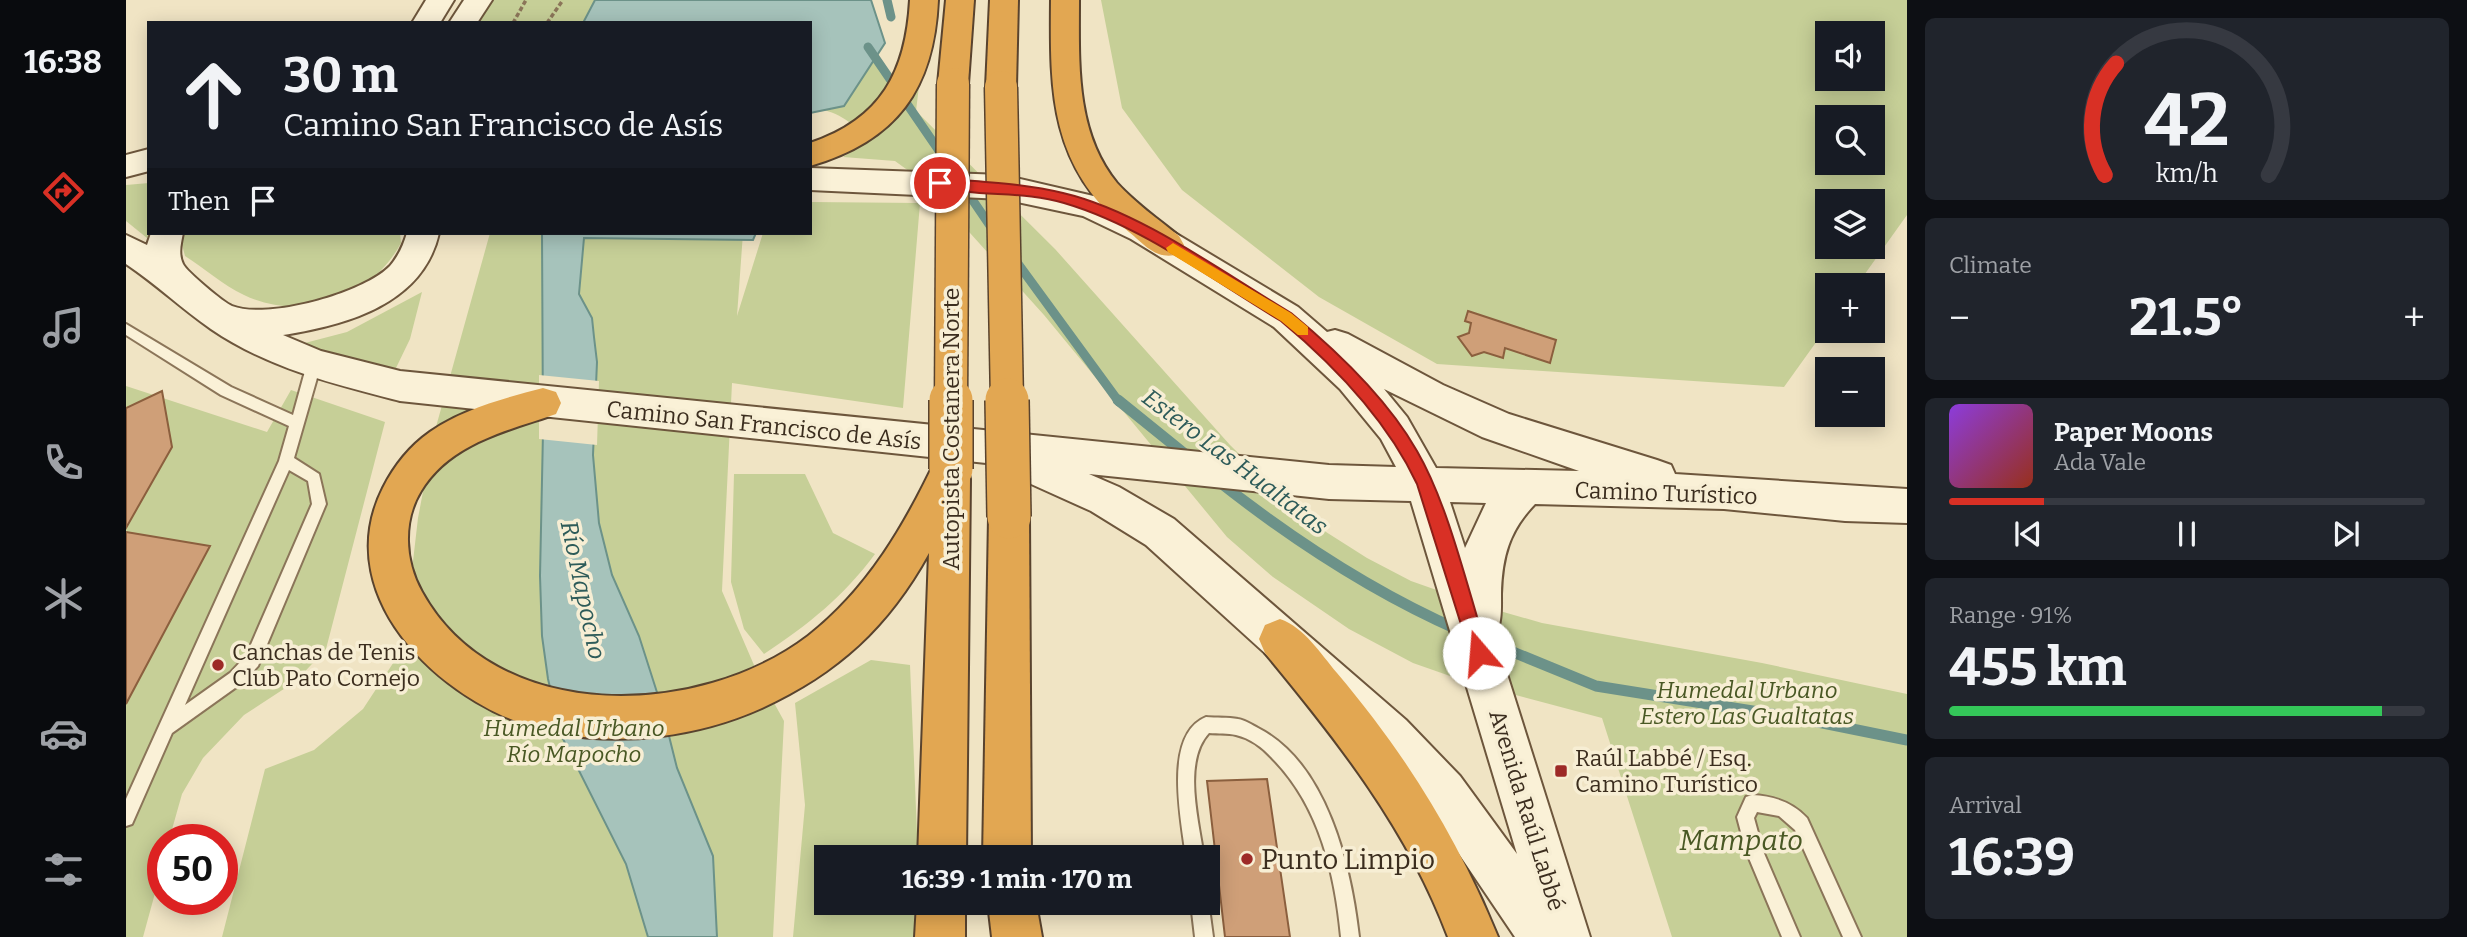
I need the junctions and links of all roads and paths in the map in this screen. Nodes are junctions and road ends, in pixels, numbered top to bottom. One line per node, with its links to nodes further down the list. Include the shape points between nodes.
1 (440, 0): 9 (main road)
2 (478, 0): 10 (main road)
3 (526, 0): 11 (path)
4 (563, 0): 12 (path)
5 (924, 0): 13 (highway, via 913,71 891,104 858,133)
6 (960, 0): 30 (highway, Autopista Costanera Norte, bridge, via 953,84)
7 (1004, 0): 41 (highway, bridge)
8 (1065, 0): 21 (highway, via 1069,108 1084,158 1106,192)
9 (427, 21)
10 (464, 21)
11 (514, 21)
12 (548, 21)
13 (812, 154)
14 (126, 159): 15 (main road)
15 (147, 160)
16 (147, 161): 17 (main road)
17 (126, 166)
18 (812, 179): 21 (main road, bridge, via 966,184 1036,192 1118,217)
19 (166, 235): 23 (main road, via 163,264)
20 (423, 235): 25 (main road, via 409,266 356,304 286,323)
21 (1167, 245): 24 (main road)
22 (126, 248): 23 (main road, Camino San Francisco de Asís)
23 (172, 277): 25 (main road, Camino San Francisco de Asís)
24 (1286, 317): 32 (main road, via 1373,402 1411,454); 34 (main road, via 1486,422 1626,469)
25 (223, 319): 27 (main road, Camino San Francisco de Asís)
26 (128, 334): 29 (lane, via 226,391)
27 (314, 365): 28 (main road, Camino San Francisco de Asís, via 379,382); 29 (lane)
28 (543, 403): 30 (main road, Camino San Francisco de Asís, via 766,426); 30 (highway, via 461,432 426,458 395,499 386,549 398,591 424,634 447,657 510,696 574,714 630,717 703,707 785,675 818,655 877,597)
29 (297, 423): 31 (lane)
30 (964, 458): 32 (main road, Camino San Francisco de Asís, via 1079,456 1329,482); 37 (main road, via 1076,485 1135,516 1183,551); 40 (highway, Autopista Costanera Norte, via 951,522)
31 (286, 461): 38 (lane); 38 (lane, via 314,478 319,504 252,662)
32 (1425, 484): 33 (main road, Camino Turístico); 36 (main road)
33 (1525, 488): 34 (main road, Camino Turístico); 36 (main road, via 1509,502)
34 (1724, 492): 35 (main road, Camino Turístico)
35 (1907, 506)
36 (1464, 566): 54 (main road, Avenida Raúl Labbé, via 1479,653)
37 (1280, 639): 52 (highway, via 1327,693 1418,819 1450,876); 53 (main road, via 1436,782)
38 (166, 728): 39 (lane)
39 (126, 818)
40 (942, 845)
41 (1007, 845)
42 (1194, 845): 51 (lane, via 1186,766 1189,746 1206,725 1218,723 1255,732 1284,757 1325,823)
43 (941, 915): 47 (highway)
44 (1005, 915): 48 (highway)
45 (1014, 915): 49 (highway)
46 (1201, 915): 50 (lane)
47 (940, 937)
48 (1004, 937)
49 (1017, 937)
50 (1204, 937)
51 (1350, 937)
52 (1473, 937)
53 (1543, 937)
54 (1565, 937)
55 (1791, 937): 56 (lane, via 1745,817 1752,803 1773,804 1791,812 1801,824)
56 (1852, 937)

